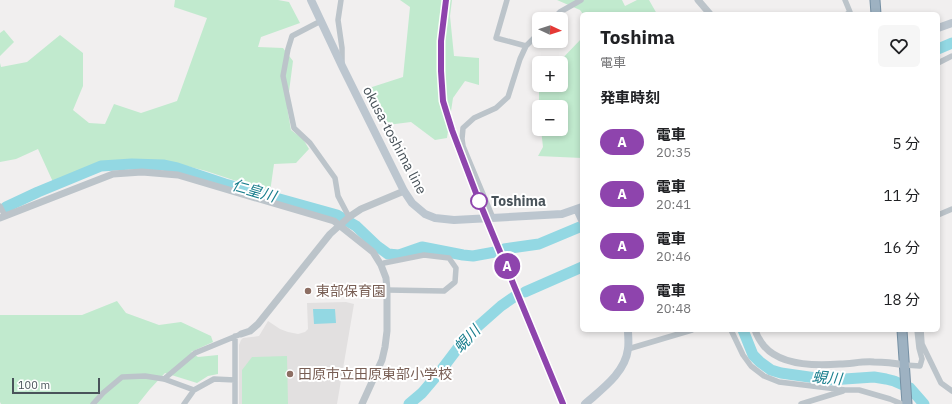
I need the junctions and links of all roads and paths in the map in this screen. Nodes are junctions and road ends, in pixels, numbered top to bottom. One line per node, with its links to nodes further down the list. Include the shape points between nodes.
1 (311, 0): 12 (main road, okusa-toshima line)
2 (341, 0): 19 (street, via 338,20)
3 (507, 0): 16 (street, via 496,38)
4 (581, 0): 8 (street)
5 (698, 0): 9 (street)
6 (845, 0): 10 (street)
7 (875, 0): 11 (highway)
8 (560, 12)
9 (708, 12)
10 (850, 12)
11 (876, 12)
12 (322, 22): 19 (main road, okusa-toshima line); 26 (street, via 292,36 283,76 294,128 310,144 335,178 338,196)
13 (952, 23): 14 (main road)
14 (940, 27)
15 (532, 40): 16 (street)
16 (526, 46): 27 (street, via 508,97 496,108 474,118 463,128 463,146)
17 (952, 56): 18 (street)
18 (940, 62)
19 (342, 66): 20 (main road, okusa-toshima line)
20 (404, 191): 26 (street, via 361,209); 27 (main road, okusa-toshima line, via 420,210 435,218)
21 (0, 206): 25 (street)
22 (952, 209): 24 (street)
23 (580, 213): 27 (main road, okusa-toshima line)
24 (940, 214)
25 (3, 217): 28 (street, via 113,174 142,172 178,175 334,221)
26 (349, 217): 28 (street)
27 (493, 218)
28 (340, 225): 29 (street, via 373,252); 39 (street, via 258,324 250,331)
29 (381, 265): 30 (street); 30 (street, via 424,255 449,258 456,268 455,282 444,291)
30 (387, 290): 52 (street, via 385,348)
31 (628, 332): 41 (main road)
32 (685, 332): 41 (street)
33 (728, 332): 40 (street)
34 (732, 332): 40 (street)
35 (756, 332): 42 (street, via 764,347 790,361 813,365 873,362)
36 (901, 332): 42 (highway)
37 (917, 332): 42 (street, via 922,359 920,366)
38 (921, 332): 47 (street, via 922,344 941,383)
39 (238, 335): 43 (street, via 195,353); 44 (street)
40 (735, 341): 46 (street, via 751,366 764,376 779,382)
41 (628, 349): 53 (main road, via 624,364 612,380)
42 (905, 365): 48 (highway)
43 (164, 379): 45 (street); 49 (street, via 145,376 122,377)
44 (236, 380): 45 (street, via 214,378); 51 (street)
45 (194, 390): 50 (street)
46 (845, 390): 48 (street, via 859,390); 54 (street)
47 (952, 391)
48 (905, 403)
49 (93, 404)
50 (184, 404)
51 (235, 404)
52 (362, 404)
53 (585, 404)
54 (801, 404)

